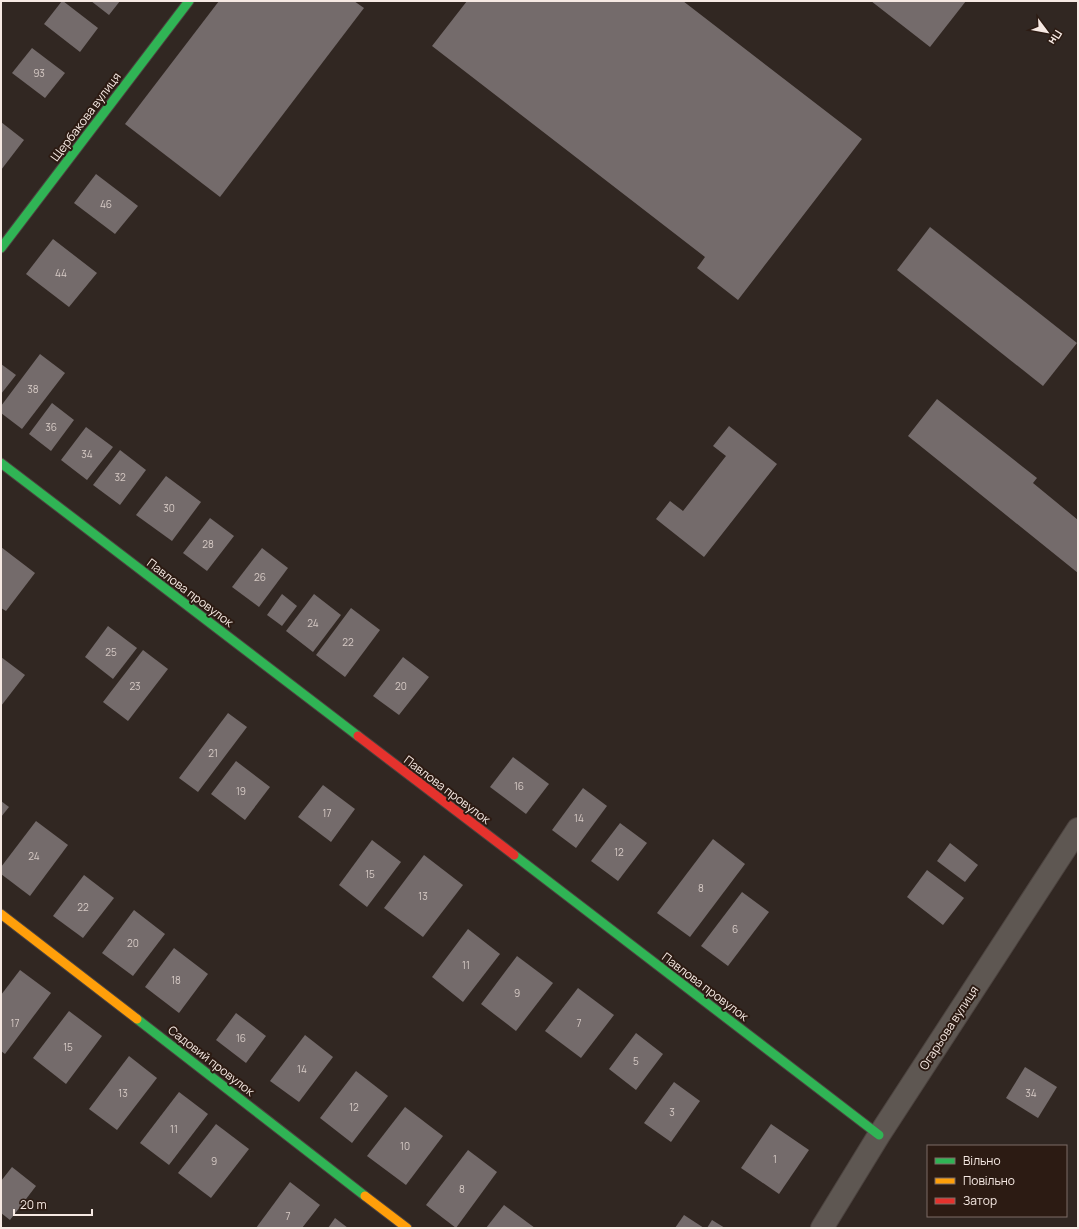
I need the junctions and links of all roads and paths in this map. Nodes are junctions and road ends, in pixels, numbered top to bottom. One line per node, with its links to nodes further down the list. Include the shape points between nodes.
1 (189, 1): 2 (street, Щербакова вулиця)
2 (1, 248)
3 (1, 463): 6 (street, Павлова провулок)
4 (1078, 829): 6 (street, Огарьова вулиця)
5 (1, 914): 7 (street, Садовий провулок)
6 (879, 1135): 8 (street, Огарьова вулиця)
7 (407, 1228)
8 (822, 1228)

